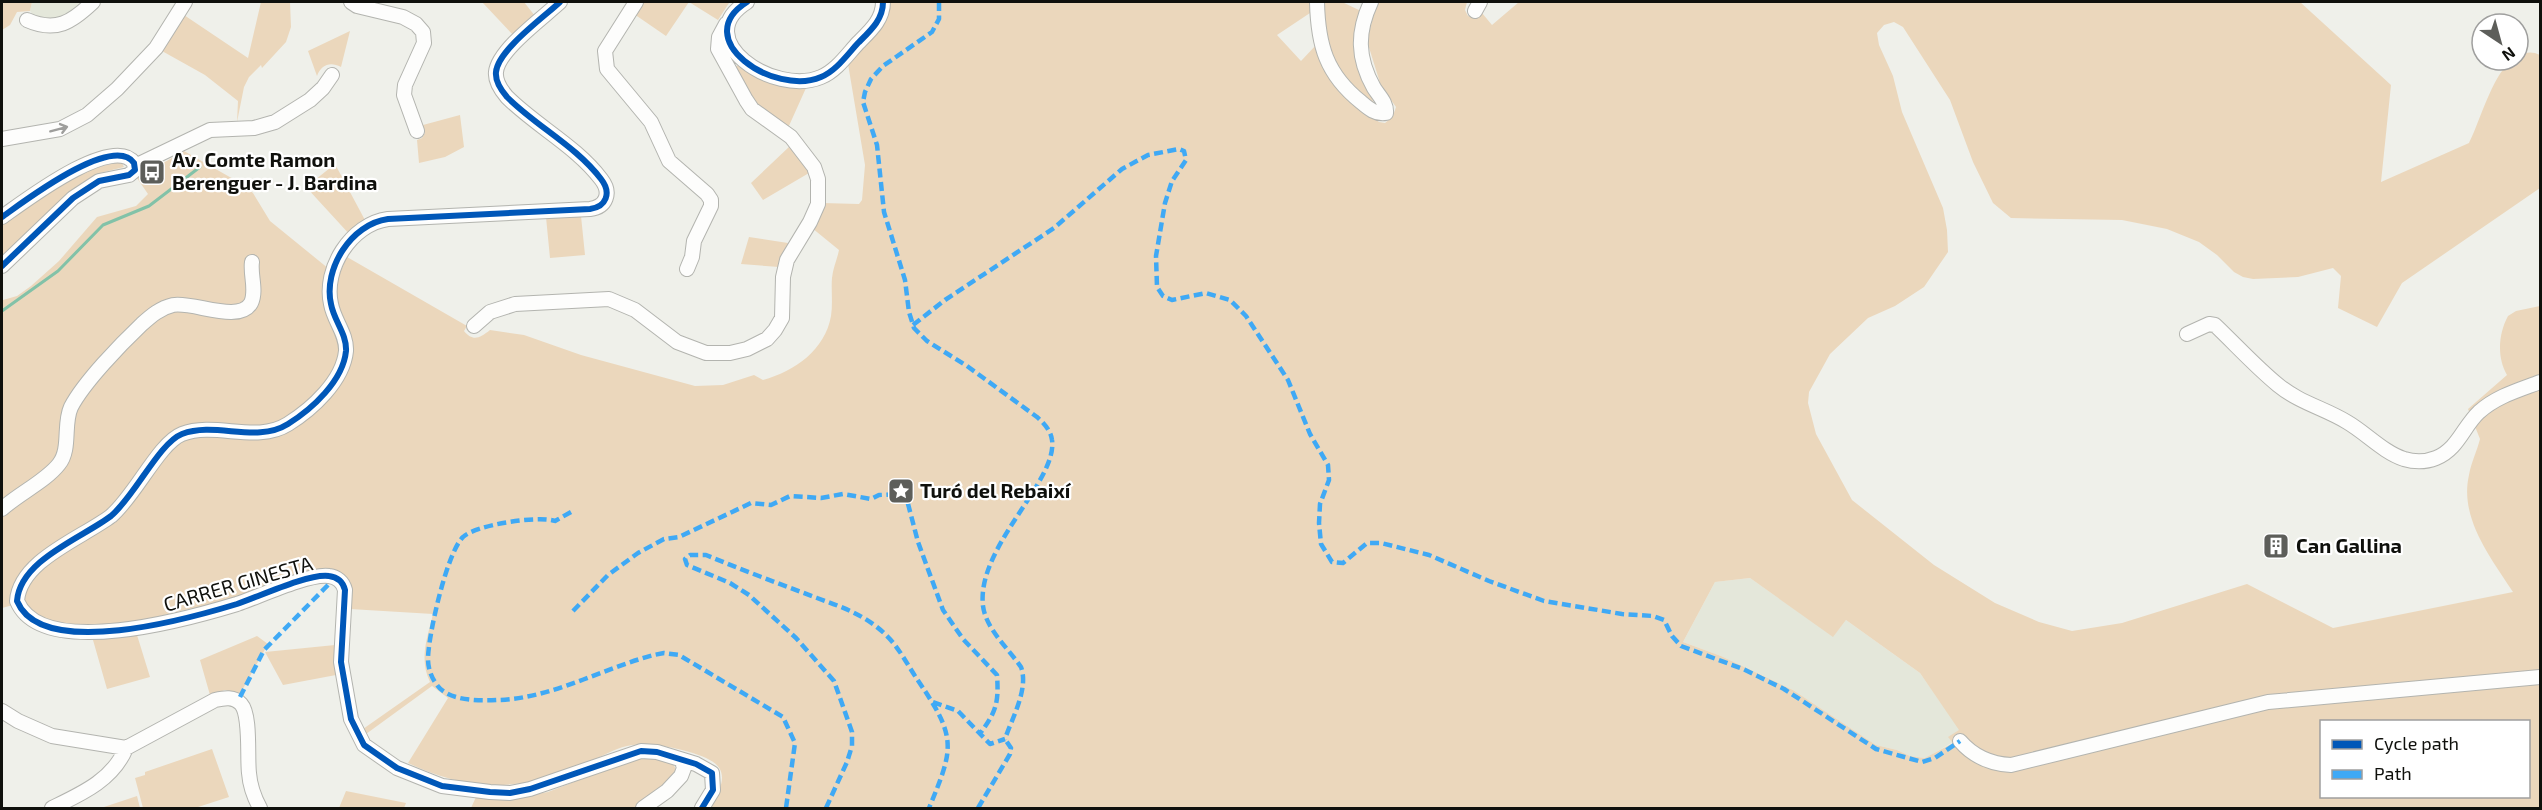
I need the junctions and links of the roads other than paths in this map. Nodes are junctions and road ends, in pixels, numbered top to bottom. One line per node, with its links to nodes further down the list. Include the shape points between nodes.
1 (93, 2): 10 (street, via 68,22 55,26 42,27)
2 (185, 2): 14 (street, one-way to 2, via 60,129 87,115 156,48)
3 (351, 2): 13 (street, via 403,17 423,32 424,43 404,95)
4 (561, 2): 28 (street, CARRER GINESTA, via 508,50 495,79 506,95 602,179 604,203 590,209 380,220 360,232 341,253 331,273 330,298 345,337 342,367 305,412 279,429 255,433 210,430 174,438 118,509 30,572 19,589 17,601 36,621 61,629 119,632 237,604 310,578 329,576 340,580 345,590 341,662 353,726 364,745 397,768 450,788 510,793 641,751)
5 (636, 2): 19 (street, via 605,51 604,60 612,77 651,122 669,161 711,200)
6 (747, 2): 11 (street, via 735,10)
7 (883, 2): 11 (street, via 880,19 834,69 820,78 804,81 777,79 753,67 734,48)
8 (1317, 2): 9 (street, via 1318,27 1332,72 1360,102 1383,114 1386,106 1369,78 1360,44)
9 (1371, 2)
10 (27, 20)
11 (726, 24): 20 (street, via 718,49 746,100 752,109 790,137 818,178 818,204 787,260 782,318 775,330 747,349 706,352 677,342 635,310 609,299 515,304 490,312)
12 (332, 75): 15 (street, via 310,99 275,122 254,128 210,130)
13 (417, 131)
14 (2, 139)
15 (135, 166): 16 (street, via 132,159 124,156 93,161 49,184); 18 (street, via 129,175 99,181 73,198)
16 (2, 217)
17 (252, 262): 23 (street, via 253,295 244,309 232,312 172,305 152,315 136,330 70,408 64,453 58,466)
18 (2, 266)
19 (687, 269)
20 (474, 326)
21 (2187, 334): 22 (street, via 2209,324 2216,325 2278,386 2409,460 2426,460 2444,453 2487,405)
22 (2541, 382)
23 (2, 508)
24 (2541, 677): 26 (street, via 2268,702 2011,765 1984,759)
25 (2, 711): 27 (street, via 52,736)
26 (1960, 741)
27 (126, 748): 29 (street, via 115,770); 30 (street, via 215,700 235,700 246,715 249,776)
28 (682, 761): 31 (street, via 684,768 673,785); 32 (street, CARRER GINESTA, via 703,766 712,773 713,790)
29 (52, 808)
30 (260, 808)
31 (643, 808)
32 (702, 808)

